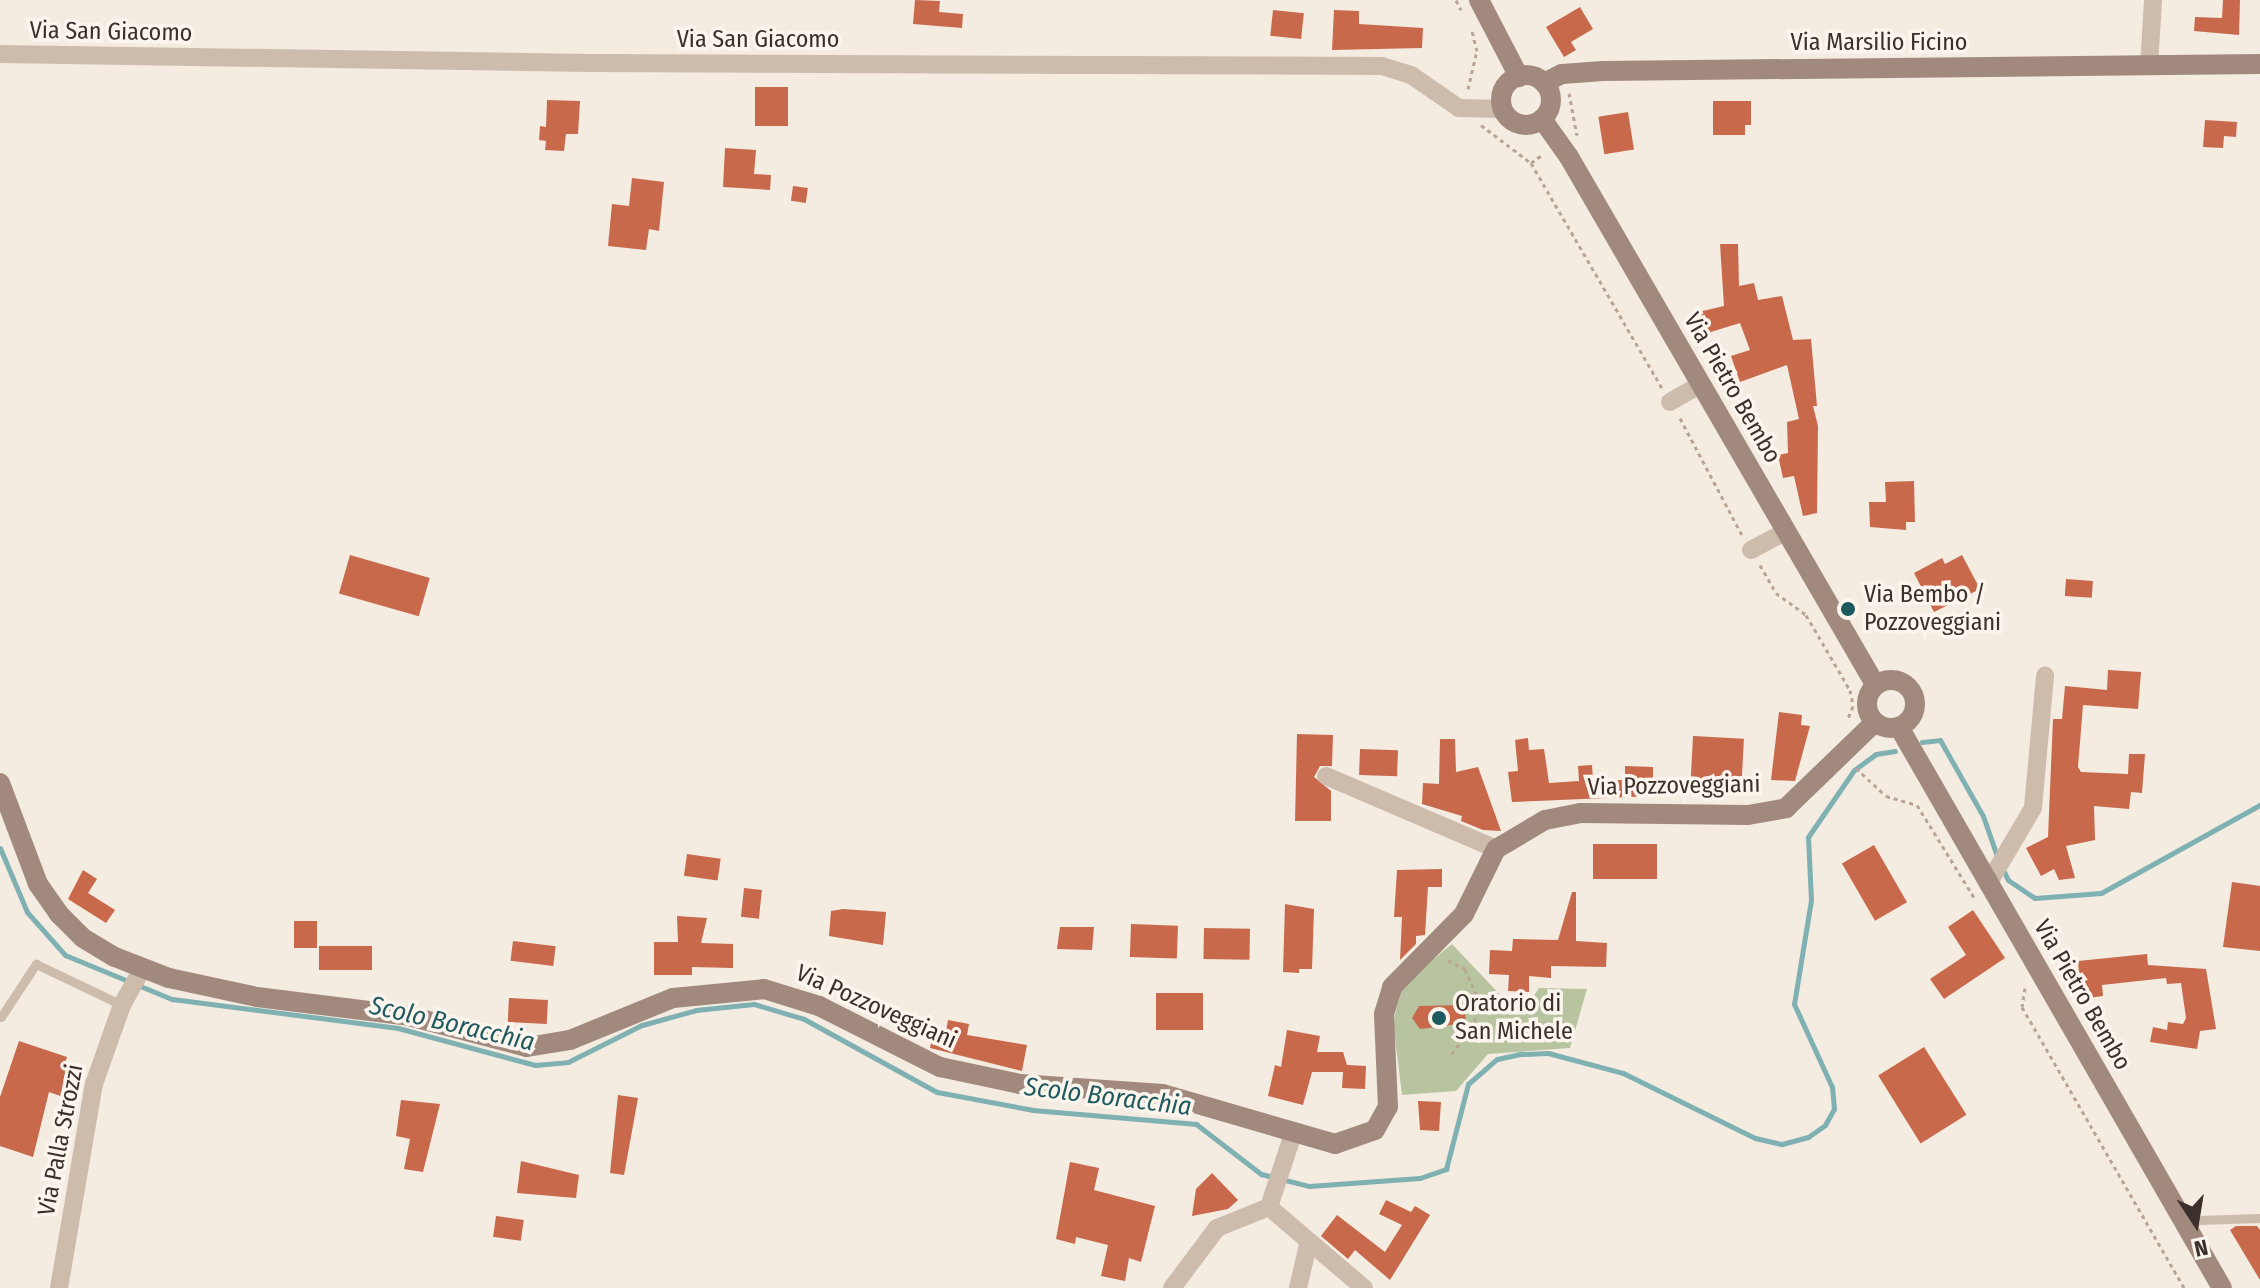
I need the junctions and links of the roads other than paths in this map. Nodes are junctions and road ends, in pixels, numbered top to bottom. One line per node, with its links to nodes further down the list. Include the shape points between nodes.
1 (2153, 0): 5 (street)
2 (1471, 6): 6 (street)
3 (0, 54): 8 (street, Via San Giacomo, via 1382,66 1411,75 1459,108)
4 (2260, 64): 5 (street, Via Marsilio Ficino)
5 (2149, 66): 7 (street, Via Marsilio Ficino, via 1706,75 1574,72)
6 (1519, 77): 7 (street); 8 (street, via 1502,93)
7 (1544, 83): 9 (street, via 1551,99)
8 (1503, 109): 9 (street, via 1517,123)
9 (1542, 119): 11 (street, Via Pietro Bembo, via 1684,394 1768,541)
10 (2045, 676): 17 (street, via 2033,808)
11 (1875, 684): 12 (street, via 1867,699); 13 (street, via 1896,680 1912,693 1913,715)
12 (1875, 722): 13 (street); 16 (street, Via Pozzoveggiani, via 1786,808 1748,815 1581,813 1545,820)
13 (1899, 727): 17 (street, Via Pietro Bembo)
14 (1326, 776): 16 (street)
15 (0, 783): 18 (street, Via Pozzoveggiani, via 38,884 59,914 83,938)
16 (1496, 849): 21 (street, Via Pozzoveggiani, via 1464,914 1392,987 1384,1014 1388,1107 1375,1130 1335,1144)
17 (1988, 884): 24 (street, Via Pietro Bembo)
18 (139, 976): 19 (street, Via Palla Strozzi); 21 (street, Via Pozzoveggiani, via 409,1016 527,1047 570,1040 673,998 764,989 819,1006 940,1067 1020,1084 1163,1094)
19 (124, 1003): 20 (lane, via 36,964); 26 (street, Via Palla Strozzi, via 94,1084)
20 (1, 1017)
21 (1290, 1139): 22 (street)
22 (1270, 1200): 25 (street); 27 (street, via 1217,1228)
23 (2260, 1218): 24 (lane, via 2199,1220)
24 (2187, 1228): 30 (street, Via Pietro Bembo)
25 (1308, 1245): 28 (street); 29 (street)
26 (59, 1288)
27 (1172, 1288)
28 (1298, 1288)
29 (1364, 1288)
30 (2222, 1288)

